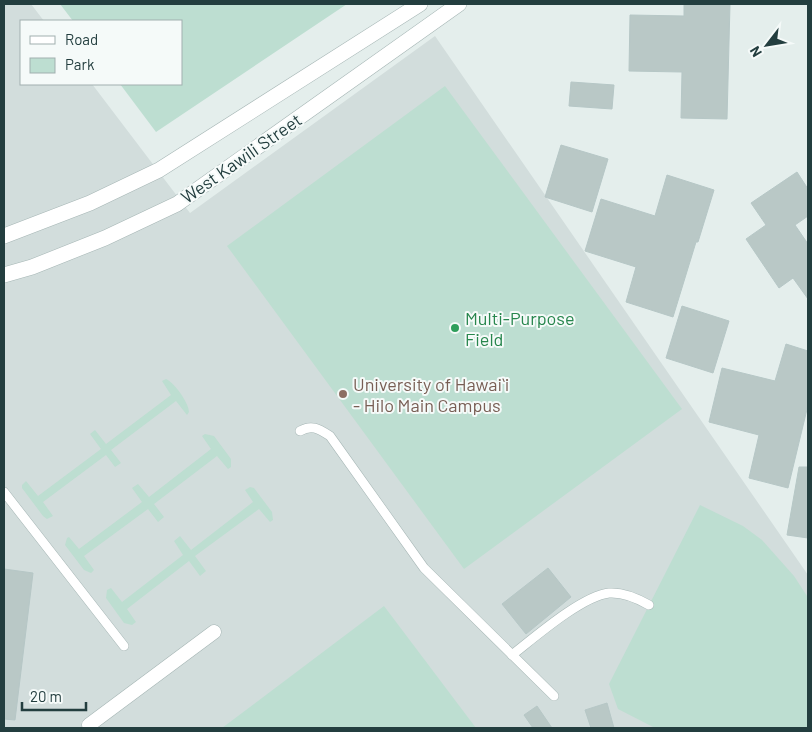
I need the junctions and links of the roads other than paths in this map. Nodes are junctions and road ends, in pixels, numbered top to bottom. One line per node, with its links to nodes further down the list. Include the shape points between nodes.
1 (420, 4): 3 (street, West Kawili Street, via 159,170 90,203)
2 (459, 4): 4 (street, West Kawili Street, via 177,204 106,238)
3 (4, 236)
4 (4, 275)
5 (300, 431): 10 (lane, via 317,428 330,436 424,568)
6 (4, 492): 9 (lane)
7 (649, 605): 10 (lane, via 622,594 595,596)
8 (214, 632): 12 (street)
9 (124, 646)
10 (512, 655): 11 (lane)
11 (554, 696)
12 (88, 727)

